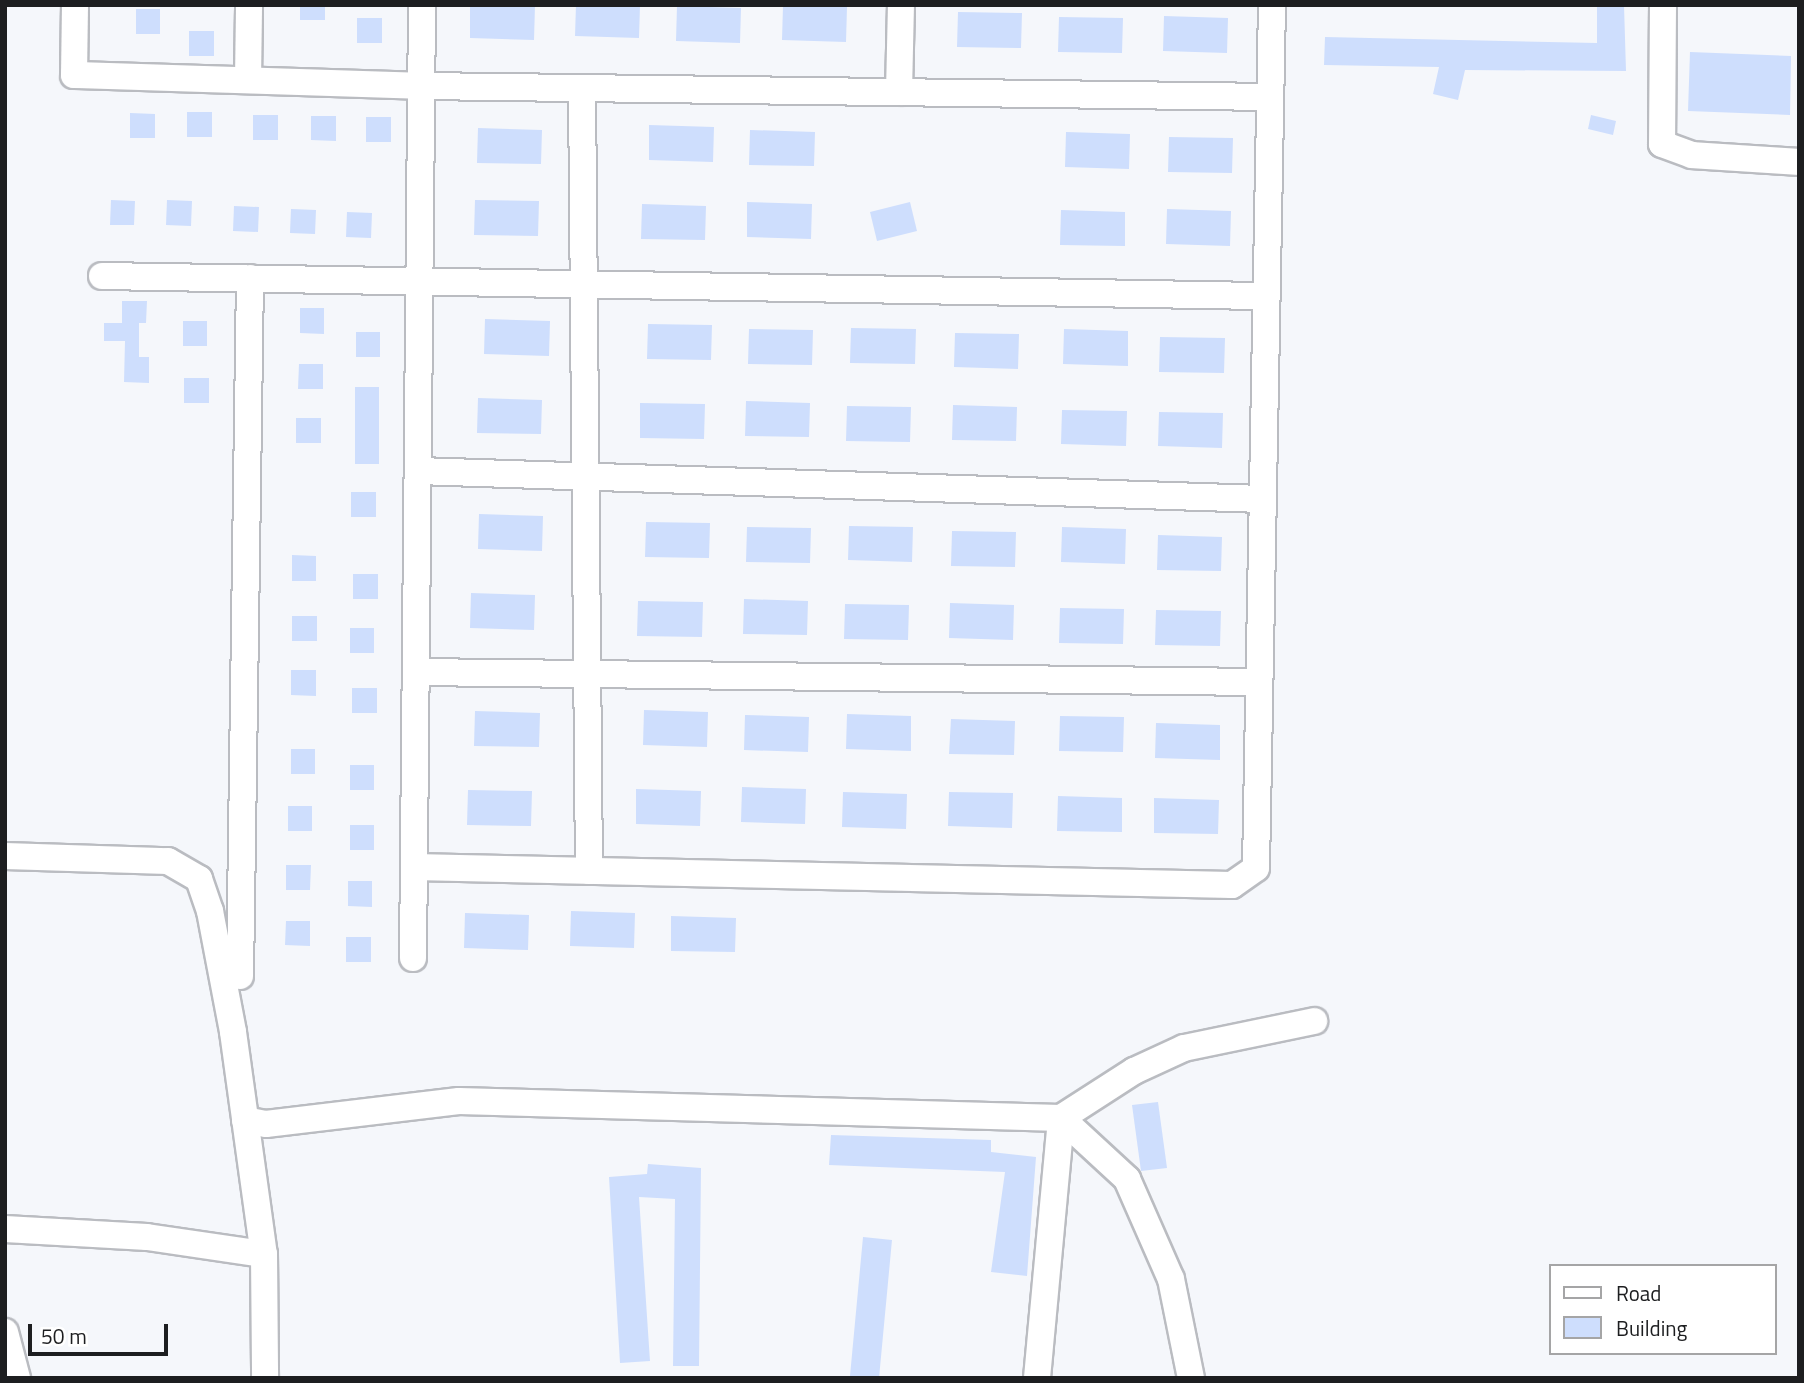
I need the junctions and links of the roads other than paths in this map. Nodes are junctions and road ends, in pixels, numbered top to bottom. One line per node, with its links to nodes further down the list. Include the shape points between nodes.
1 (75, 5): 7 (street, via 74,75)
2 (249, 5): 7 (street)
3 (422, 5): 8 (street)
4 (901, 5): 10 (street)
5 (1272, 5): 11 (street)
6 (1664, 5): 12 (street, via 1662,144 1692,155)
7 (248, 80): 8 (street)
8 (421, 86): 9 (street); 15 (street)
9 (582, 88): 10 (street); 16 (street)
10 (899, 92): 11 (street)
11 (1270, 97): 17 (street)
12 (1799, 162)
13 (102, 276): 14 (street)
14 (250, 278): 15 (street); 28 (street)
15 (419, 282): 16 (street); 18 (street)
16 (580, 284): 17 (street); 19 (street)
17 (1265, 296): 20 (street)
18 (418, 471): 19 (street); 21 (street)
19 (582, 476): 20 (street); 22 (street)
20 (1262, 499): 23 (street)
21 (416, 672): 22 (street); 25 (street)
22 (584, 674): 23 (street); 26 (street)
23 (1259, 682): 26 (street, via 1256,868 1232,885)
24 (5, 856): 31 (street, via 168,861 199,879 211,911)
25 (414, 867): 26 (street); 27 (street)
26 (589, 871)
27 (413, 958)
28 (240, 976)
29 (1314, 1021): 30 (street, via 1184,1048 1134,1072)
30 (1061, 1118): 31 (street, via 459,1101 267,1124); 37 (street); 38 (street, via 1127,1179 1171,1279)
31 (245, 1119): 33 (street)
32 (5, 1228): 33 (street, via 147,1237)
33 (264, 1254): 36 (street)
34 (5, 1332): 35 (street)
35 (17, 1378)
36 (265, 1378)
37 (1037, 1378)
38 (1191, 1378)

